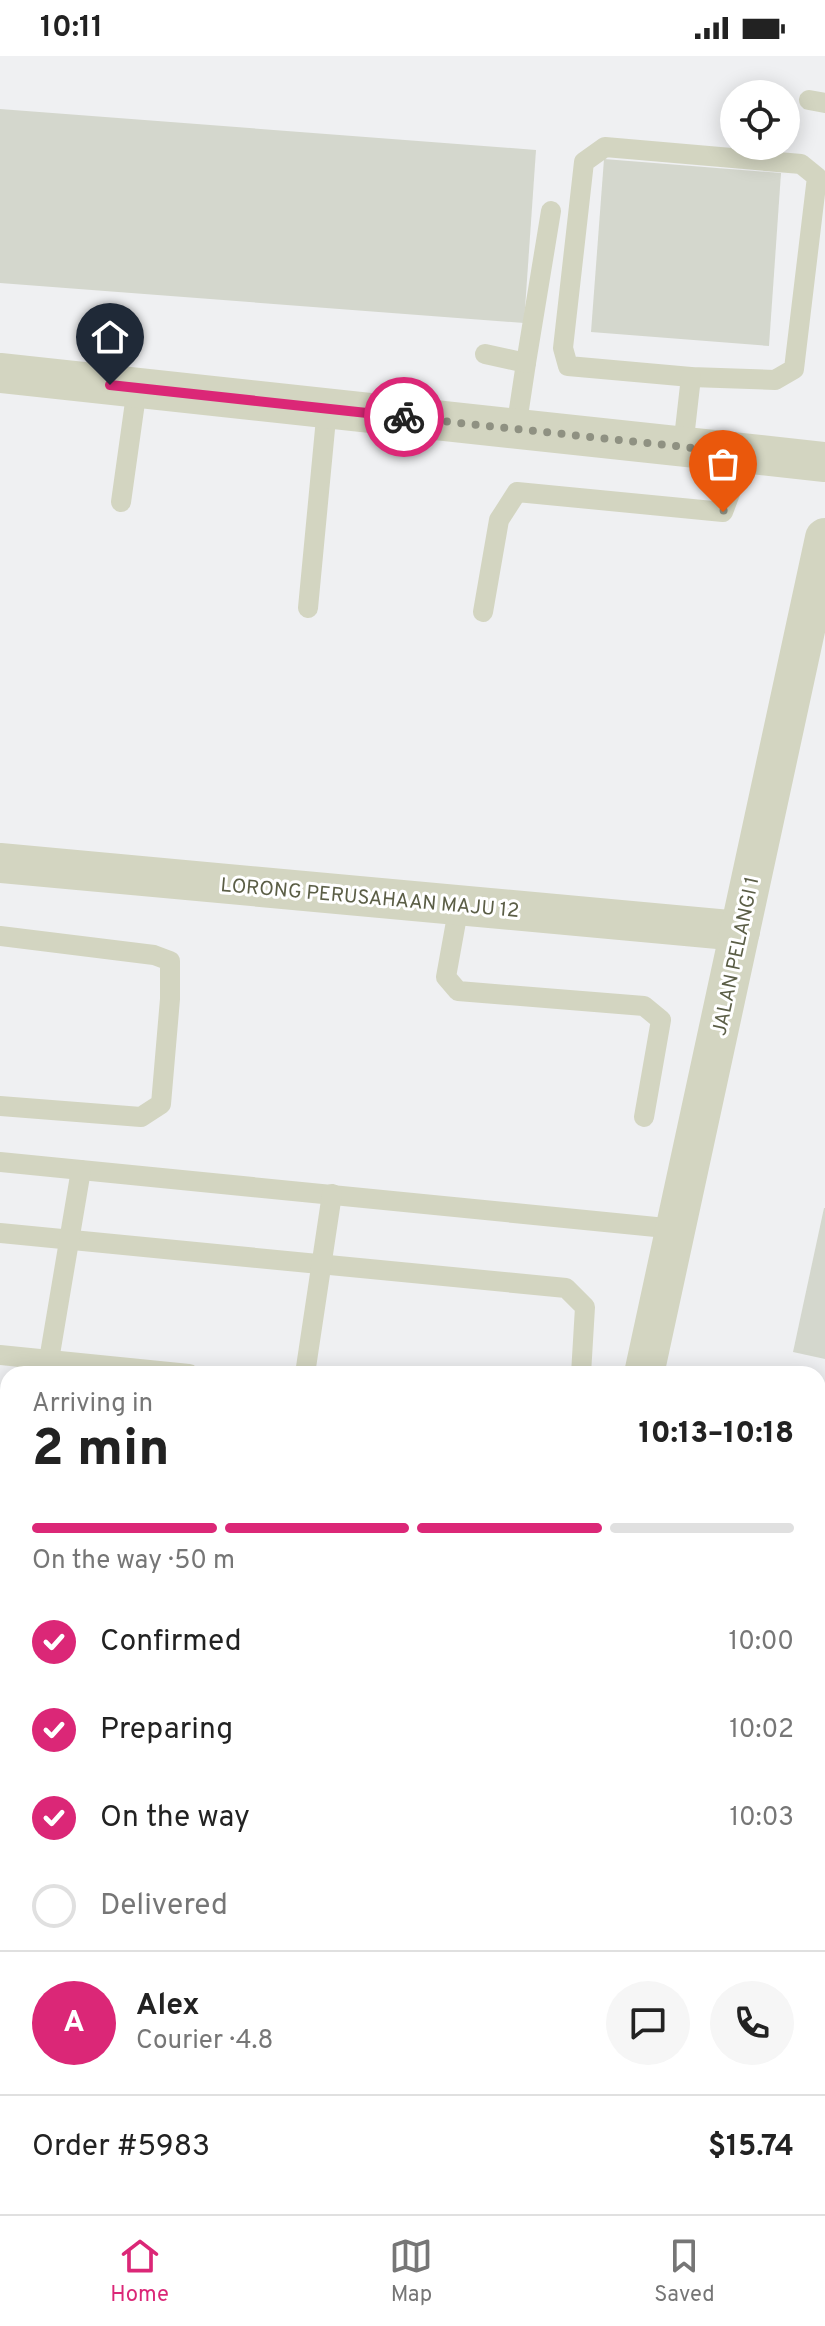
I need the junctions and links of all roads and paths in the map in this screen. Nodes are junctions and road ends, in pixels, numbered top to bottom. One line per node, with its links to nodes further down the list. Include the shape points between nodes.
1 (551, 211): 3 (lane)
2 (485, 354): 3 (lane)
3 (526, 363): 8 (lane)
4 (0, 373): 6 (street)
5 (691, 377): 5 (lane, via 568,366 563,348 584,162 605,147 801,164 817,177 794,369 775,380); 9 (lane)
6 (137, 388): 7 (street); 12 (lane)
7 (327, 408): 8 (street); 14 (lane)
8 (516, 429): 9 (street)
9 (683, 447): 10 (street)
10 (731, 452): 11 (street); 15 (lane, via 732,488 723,512 517,492 499,520)
11 (825, 462)
12 (121, 502)
13 (825, 538): 18 (street, JALAN PELANGI 1)
14 (308, 608)
15 (483, 612)
16 (0, 866): 17 (street, LORONG PERUSAHAAN MAJU 12)
17 (459, 905): 18 (street, LORONG PERUSAHAAN MAJU 12); 21 (lane, via 446,977 458,991 644,1006 661,1020)
18 (740, 931): 25 (street, JALAN PELANGI 1)
19 (0, 936): 20 (lane, via 170,961 161,1104 141,1117)
20 (0, 1106)
21 (644, 1117)
22 (0, 1162): 23 (lane)
23 (81, 1170): 24 (lane); 27 (lane)
24 (332, 1194): 25 (lane); 28 (lane)
25 (676, 1229): 34 (street, JALAN PELANGI 1)
26 (0, 1233): 27 (lane)
27 (69, 1241): 28 (lane); 30 (lane)
28 (321, 1265): 32 (lane); 33 (lane, via 566,1288 585,1307)
29 (0, 1355): 30 (lane)
30 (49, 1360): 31 (lane)
31 (109, 1366)
32 (306, 1366)
33 (581, 1366)
34 (646, 1366)

